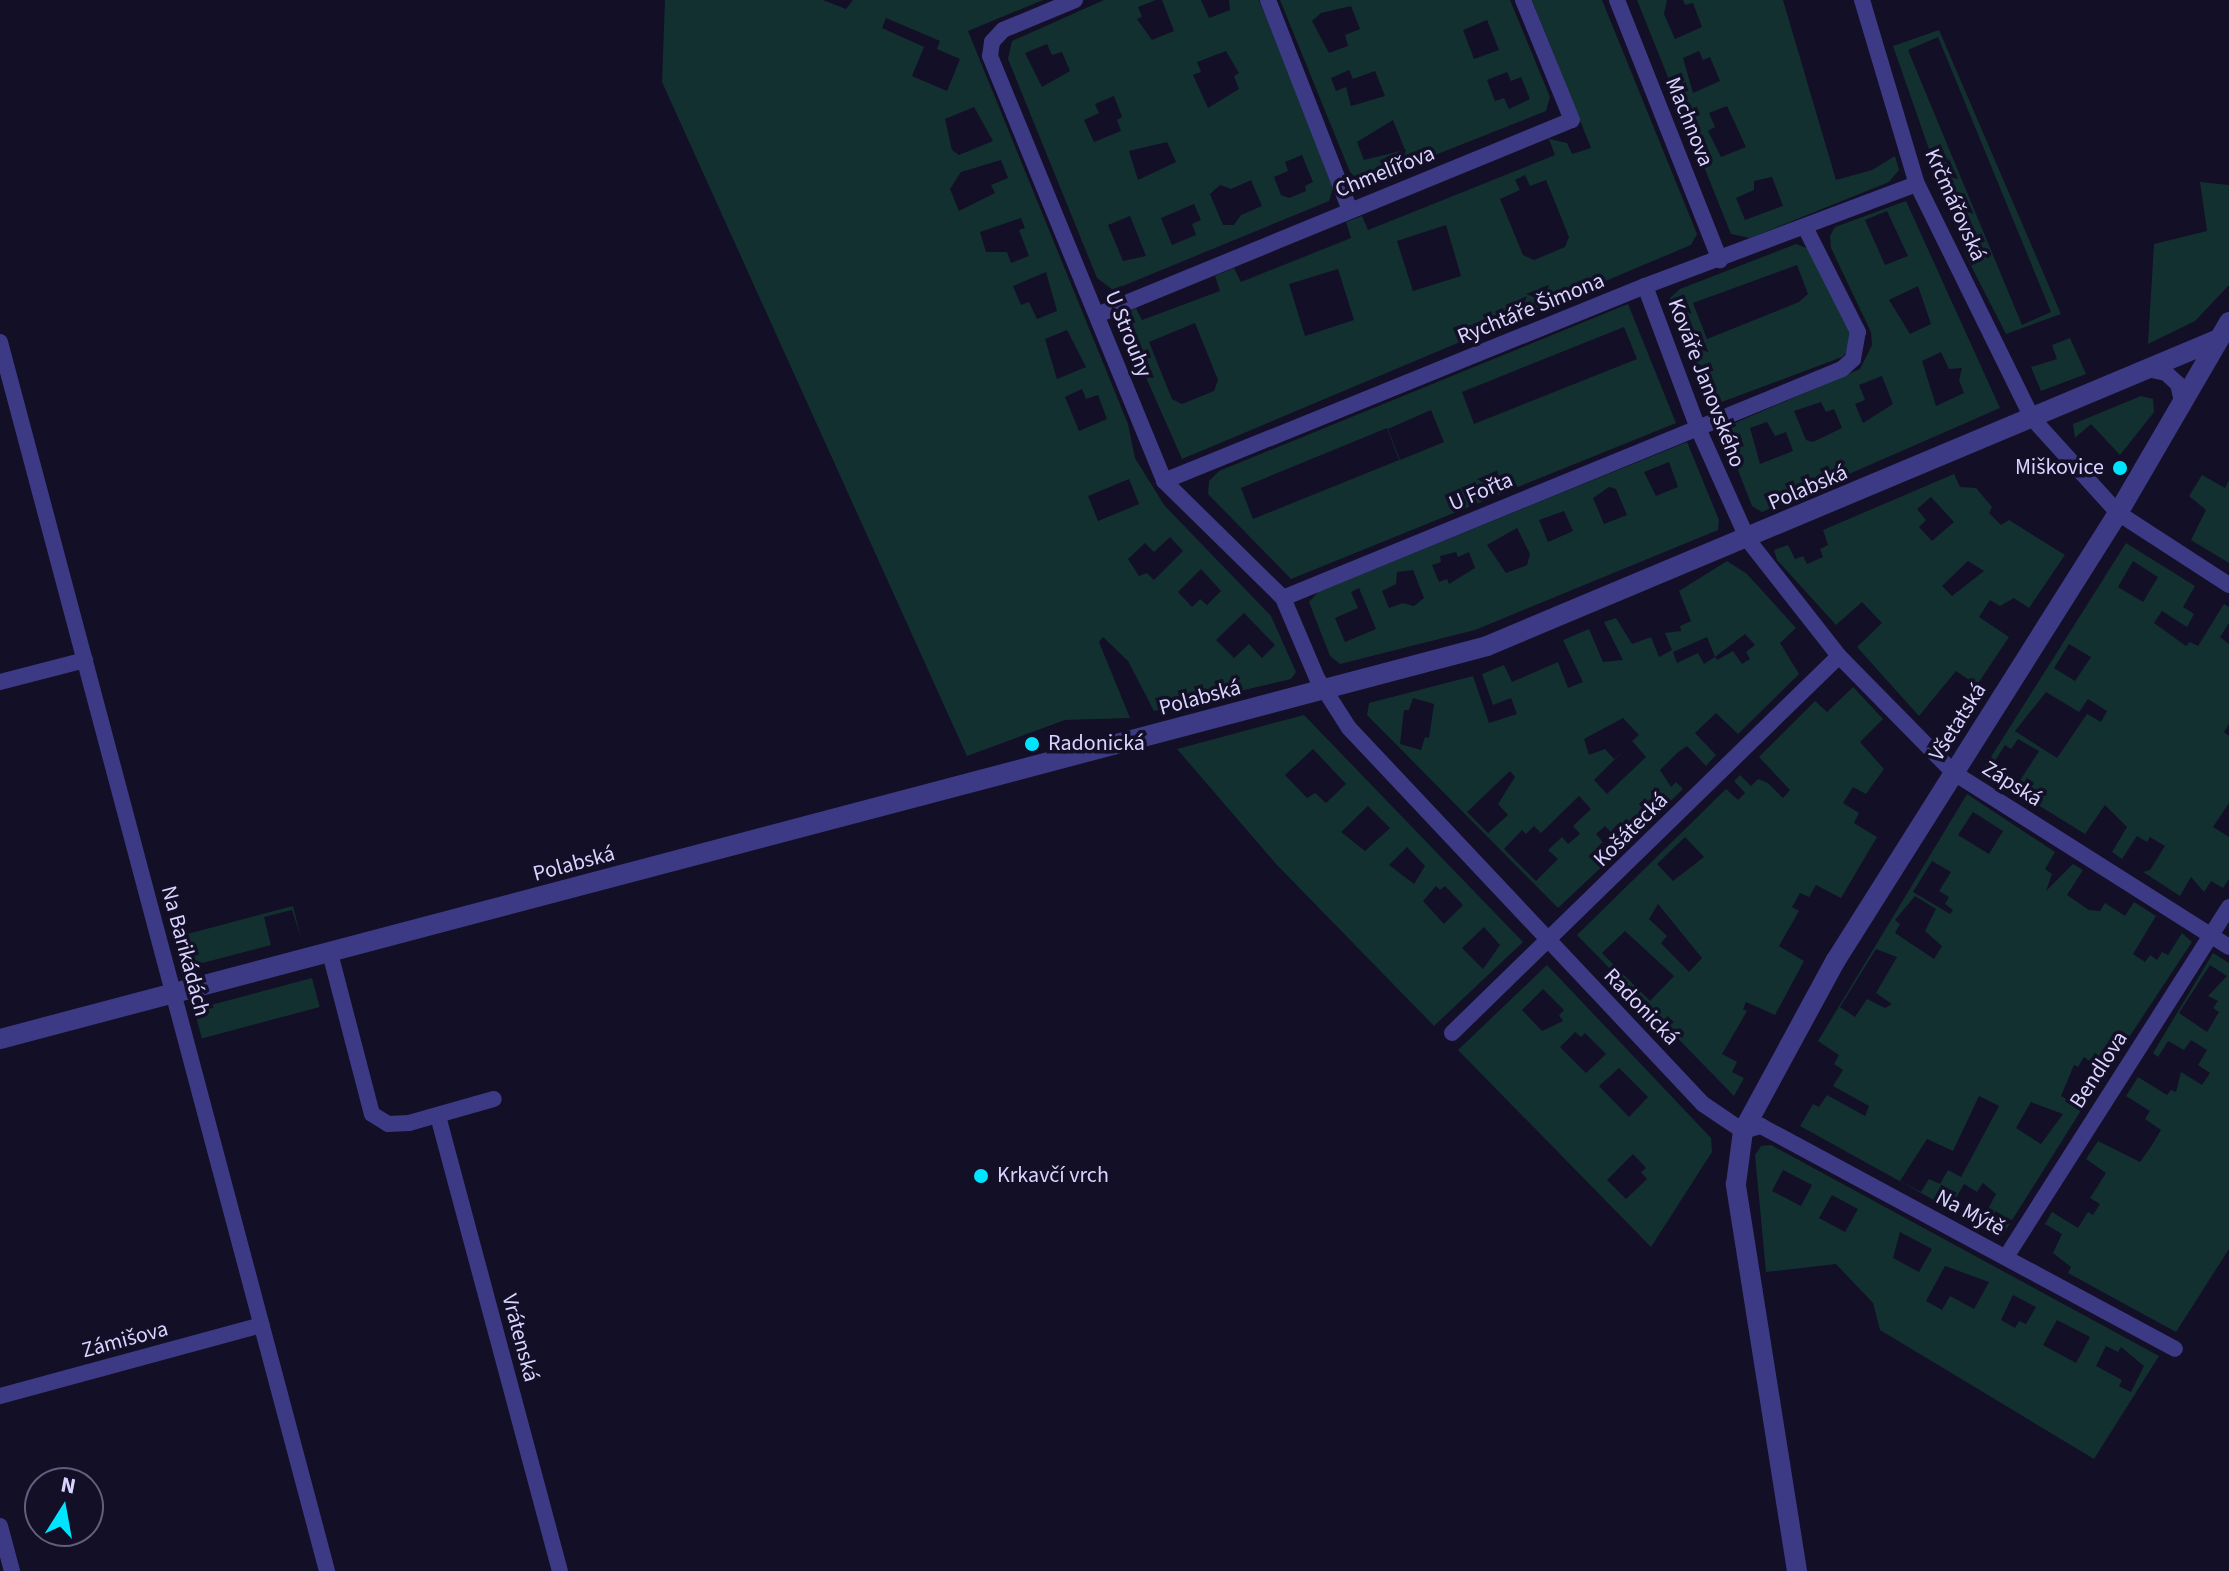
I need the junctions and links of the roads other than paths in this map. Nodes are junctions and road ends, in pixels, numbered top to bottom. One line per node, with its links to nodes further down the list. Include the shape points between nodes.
1 (1075, 0): 11 (street, U Strouhy, via 1003,30 992,42 990,56)
2 (1268, 0): 7 (street)
3 (1523, 0): 7 (street, Chmelířova, via 1572,120)
4 (1617, 0): 9 (street, Machnova)
5 (1862, 0): 6 (street, Krčmářovská)
6 (1917, 184): 8 (street, Rychtáře Šimona); 17 (street, Krčmářovská)
7 (1350, 210): 11 (street, Chmelířova)
8 (1806, 229): 9 (street, Rychtáře Šimona); 18 (street, via 1858,332 1853,359 1842,369)
9 (1720, 260): 10 (street, Rychtáře Šimona)
10 (1645, 286): 18 (street, Kováře Janovského); 19 (street, Rychtáře Šimona)
11 (1097, 315): 19 (street, U Strouhy)
12 (2229, 322): 13 (street, Polabská)
13 (2216, 340): 15 (street, Polabská); 16 (street, Všetatská)
14 (1, 353): 25 (street, Na Barikádách)
15 (2152, 370): 16 (street, via 2172,378); 17 (street, Polabská)
16 (2183, 405): 20 (street, Všetatská)
17 (2032, 418): 20 (street, Krčmářovská); 21 (street, Polabská)
18 (1697, 426): 21 (street, Kováře Janovského); 23 (street, U Fořta)
19 (1164, 481): 23 (street, U Strouhy)
20 (2118, 513): 22 (street, Krčmářovská); 28 (street, Všetatská)
21 (1748, 540): 24 (street, Zápská); 27 (street, Polabská, via 1487,646)
22 (2229, 585)
23 (1283, 598): 27 (street, U Strouhy)
24 (1839, 656): 28 (street, Zápská); 31 (street, Košátecká)
25 (85, 660): 26 (street); 34 (street, Na Barikádách)
26 (0, 682)
27 (1325, 689): 31 (street, Radonická, via 1349,728); 33 (street, Polabská)
28 (1954, 773): 30 (street, Zápská); 39 (street, Všetatská, via 1806,1010)
29 (2229, 907): 30 (street, Bendlova)
30 (2211, 936): 32 (street, Zápská); 40 (street, Bendlova)
31 (1549, 943): 35 (street, Košátecká); 39 (street, Radonická, via 1703,1104)
32 (2229, 947)
33 (330, 953): 34 (street, Polabská); 38 (street, via 372,1114 388,1124)
34 (173, 994): 36 (street, Polabská); 41 (street, Na Barikádách)
35 (1452, 1033)
36 (0, 1039)
37 (494, 1099): 38 (street)
38 (438, 1116): 47 (street, Vrátenská)
39 (1743, 1131): 40 (street, Na Mýtě, via 1761,1126); 48 (street, Všetatská, via 1736,1184)
40 (2006, 1257): 42 (street, Na Mýtě)
41 (262, 1325): 43 (street, Zámišova); 46 (street, Na Barikádách)
42 (2175, 1349)
43 (0, 1396)
44 (0, 1526): 45 (street)
45 (12, 1571)
46 (327, 1571)
47 (560, 1571)
48 (1797, 1571)

